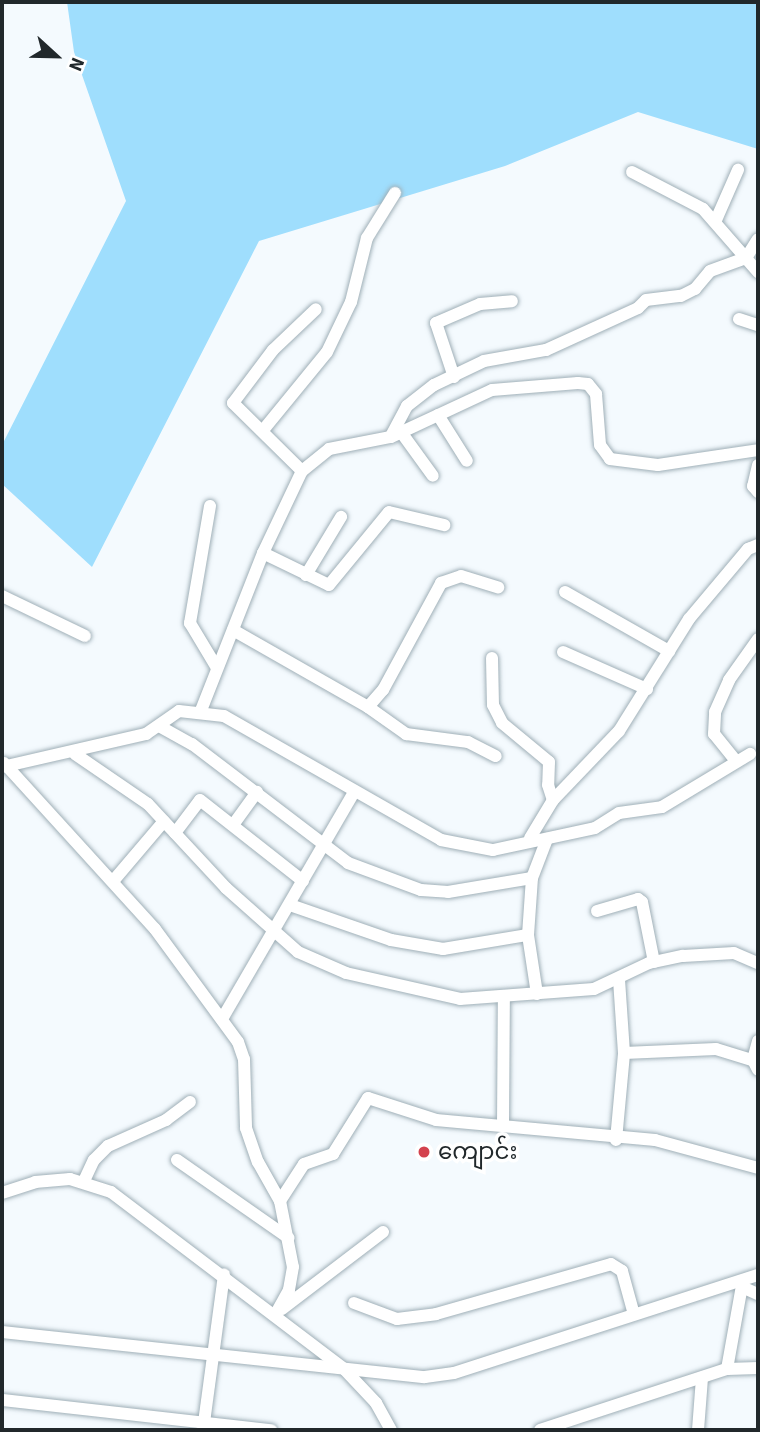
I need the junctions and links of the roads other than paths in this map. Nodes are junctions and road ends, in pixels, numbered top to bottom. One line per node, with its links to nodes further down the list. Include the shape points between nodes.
1 (738, 170): 4 (street)
2 (632, 173): 4 (street)
3 (395, 193): 14 (street, via 367,238 351,302 327,352)
4 (716, 220): 6 (street)
5 (758, 239): 6 (street)
6 (746, 258): 7 (street); 12 (street, via 710,271 695,289 681,296 646,300 638,309 559,340 546,350 484,361)
7 (758, 272)
8 (512, 301): 12 (street, via 480,304 436,323)
9 (316, 309): 14 (street, via 273,350 234,400)
10 (739, 319): 11 (street)
11 (758, 325)
12 (454, 377): 15 (street, via 407,405)
13 (438, 415): 15 (street); 16 (street, via 492,390 588,384 600,407 600,445 610,458 658,465); 17 (street)
14 (264, 429): 19 (street)
15 (396, 434): 19 (street, via 329,449); 20 (street)
16 (758, 450)
17 (467, 461)
18 (758, 465): 21 (street, via 753,486)
19 (302, 471): 26 (street)
20 (433, 476)
21 (758, 492)
22 (210, 506): 37 (street, via 190,623)
23 (341, 517): 27 (street)
24 (444, 525): 27 (street, via 389,512 334,583 321,585)
25 (758, 545): 34 (street, via 748,549 689,619)
26 (263, 553): 27 (street); 31 (street)
27 (306, 575)
28 (498, 587): 39 (street, via 461,576 441,583 383,690)
29 (565, 592): 34 (street)
30 (2, 596): 32 (street)
31 (233, 630): 37 (street); 39 (street)
32 (85, 636)
33 (758, 639): 45 (street, via 729,680 715,712 714,734)
34 (669, 651): 38 (street)
35 (563, 652): 38 (street)
36 (492, 658): 49 (street, via 493,705 502,723 549,762)
37 (217, 668): 40 (street)
38 (647, 689): 49 (street, via 619,731)
39 (368, 706): 44 (street, via 406,734 468,742)
40 (200, 713): 41 (street, via 179,710); 48 (street, via 224,716)
41 (159, 726): 42 (street); 47 (street, via 192,744)
42 (75, 754): 46 (street); 50 (street, via 148,804)
43 (750, 754): 45 (street)
44 (496, 756)
45 (736, 761): 54 (street, via 662,807 619,813 595,828)
46 (4, 765): 57 (street)
47 (257, 792): 51 (street); 55 (street)
48 (354, 792): 53 (street, via 464,848 493,850); 55 (street)
49 (553, 800): 53 (street)
50 (164, 821): 52 (street); 57 (street)
51 (233, 825): 52 (street, via 201,800); 58 (street)
52 (175, 833): 61 (street)
53 (530, 838): 54 (street)
54 (547, 839): 56 (street)
55 (322, 846): 56 (street, via 348,863 421,890 448,892); 58 (street)
56 (532, 878): 62 (street)
57 (114, 880): 68 (street)
58 (303, 881): 59 (street)
59 (289, 905): 61 (street); 62 (street, via 391,940 443,948)
60 (597, 911): 63 (street, via 642,902)
61 (274, 930): 67 (street, via 298,953 346,973 439,996); 68 (street)
62 (528, 935): 66 (street)
63 (654, 962): 64 (street, via 734,953); 65 (street)
64 (758, 963)
65 (619, 979): 66 (street, via 594,989); 70 (street)
66 (537, 994): 67 (street)
67 (504, 996): 73 (street)
68 (222, 1019): 79 (street, via 244,1059 246,1128)
69 (758, 1041): 71 (street)
70 (624, 1052): 71 (street, via 716,1049); 74 (street)
71 (755, 1065)
72 (190, 1102): 77 (street, via 166,1120 108,1146 94,1160)
73 (503, 1124): 74 (street); 79 (street, via 436,1120 368,1098 333,1154 304,1164)
74 (616, 1140): 76 (street, via 655,1140)
75 (177, 1160): 81 (street)
76 (758, 1168)
77 (84, 1181): 78 (street, via 36,1182); 82 (street, via 149,1217)
78 (2, 1193)
79 (280, 1201): 81 (street)
80 (383, 1232): 88 (street)
81 (289, 1238): 88 (street, via 293,1266 289,1290)
82 (224, 1274): 88 (street); 90 (street)
83 (758, 1275): 84 (street)
84 (742, 1284): 85 (street); 87 (street); 93 (street)
85 (758, 1294)
86 (354, 1303): 87 (street, via 397,1319 414,1317 611,1264 622,1271)
87 (633, 1311): 92 (street, via 454,1373 425,1377)
88 (276, 1313): 92 (street)
89 (2, 1332): 90 (street)
90 (213, 1354): 92 (street); 96 (street)
91 (758, 1368): 93 (street)
92 (344, 1369): 99 (street, via 376,1403)
93 (727, 1369): 94 (street)
94 (702, 1378): 97 (street); 101 (street)
95 (2, 1400): 96 (street)
96 (203, 1427): 98 (street)
97 (561, 1427): 100 (street)
98 (271, 1430)
99 (391, 1430)
100 (540, 1430)
101 (698, 1430)

